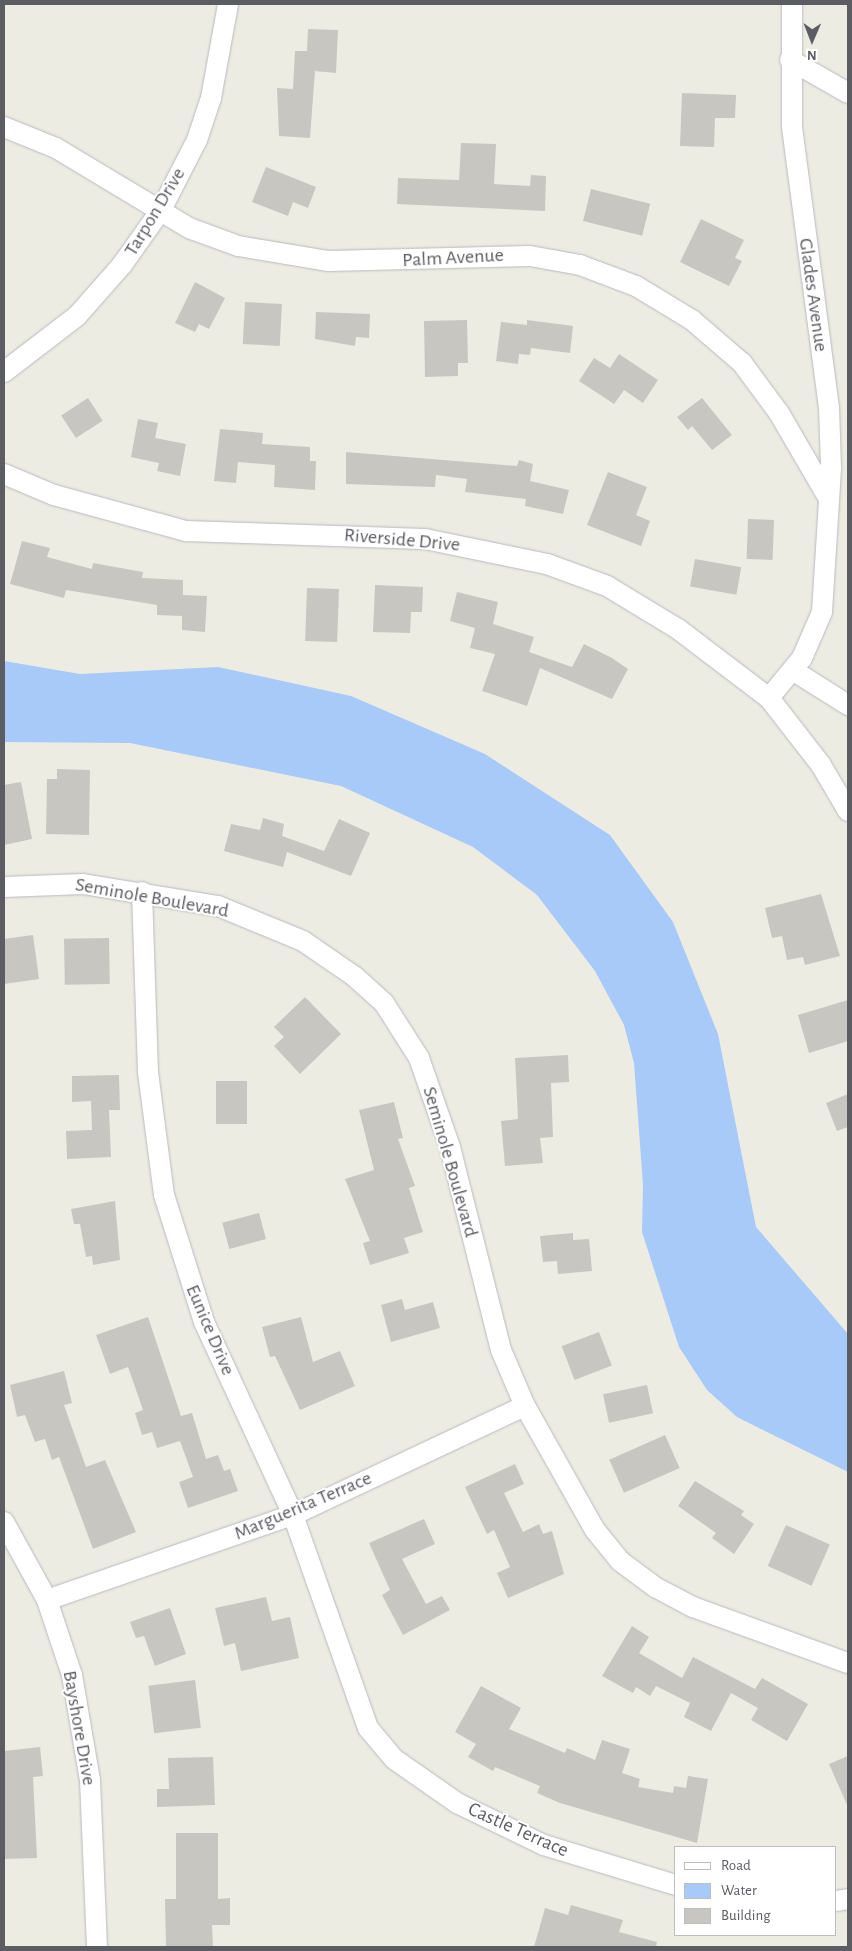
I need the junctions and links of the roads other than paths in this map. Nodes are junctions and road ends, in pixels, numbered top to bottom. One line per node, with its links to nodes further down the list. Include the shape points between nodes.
1 (228, 4): 6 (street, Tarpon Drive, via 211,98 197,140)
2 (792, 4): 3 (street, Glades Avenue)
3 (790, 60): 4 (street); 9 (street, Glades Avenue, via 795,154 829,408)
4 (848, 93)
5 (4, 127): 6 (street, Palm Avenue, via 56,148)
6 (161, 210): 7 (street, Tarpon Drive, via 122,265 77,316); 9 (street, Palm Avenue, via 212,238 297,258 380,262 505,254 550,258 611,275 692,320 742,363 779,413)
7 (4, 372)
8 (4, 474): 11 (street, Riverside Drive, via 54,495 186,531 425,539 547,564 607,586)
9 (829, 499): 10 (street, Glades Avenue, via 822,612)
10 (794, 671): 11 (street); 12 (street)
11 (769, 698): 13 (street, Riverside Drive, via 821,765)
12 (848, 705)
13 (848, 811)
14 (4, 888): 15 (street, Seminole Boulevard, via 59,883)
15 (142, 892): 16 (street, Seminole Boulevard, via 236,912 303,941 354,976 399,1023 419,1058 450,1147 497,1337); 17 (street, Eunice Drive, via 148,1072 164,1195 204,1322)
16 (525, 1406): 17 (street, Marguerita Terrace); 20 (street, Seminole Boulevard, via 606,1546 655,1587 694,1607)
17 (294, 1515): 19 (street, Marguerita Terrace); 21 (street, Eunice Drive, via 350,1685)
18 (4, 1522): 19 (street, Bayshore Drive)
19 (47, 1600): 23 (street, Bayshore Drive, via 72,1675 85,1738 96,1854)
20 (848, 1664)
21 (377, 1743): 22 (street, Castle Terrace, via 437,1790 515,1832 620,1871)
22 (674, 1884)
23 (97, 1947)

